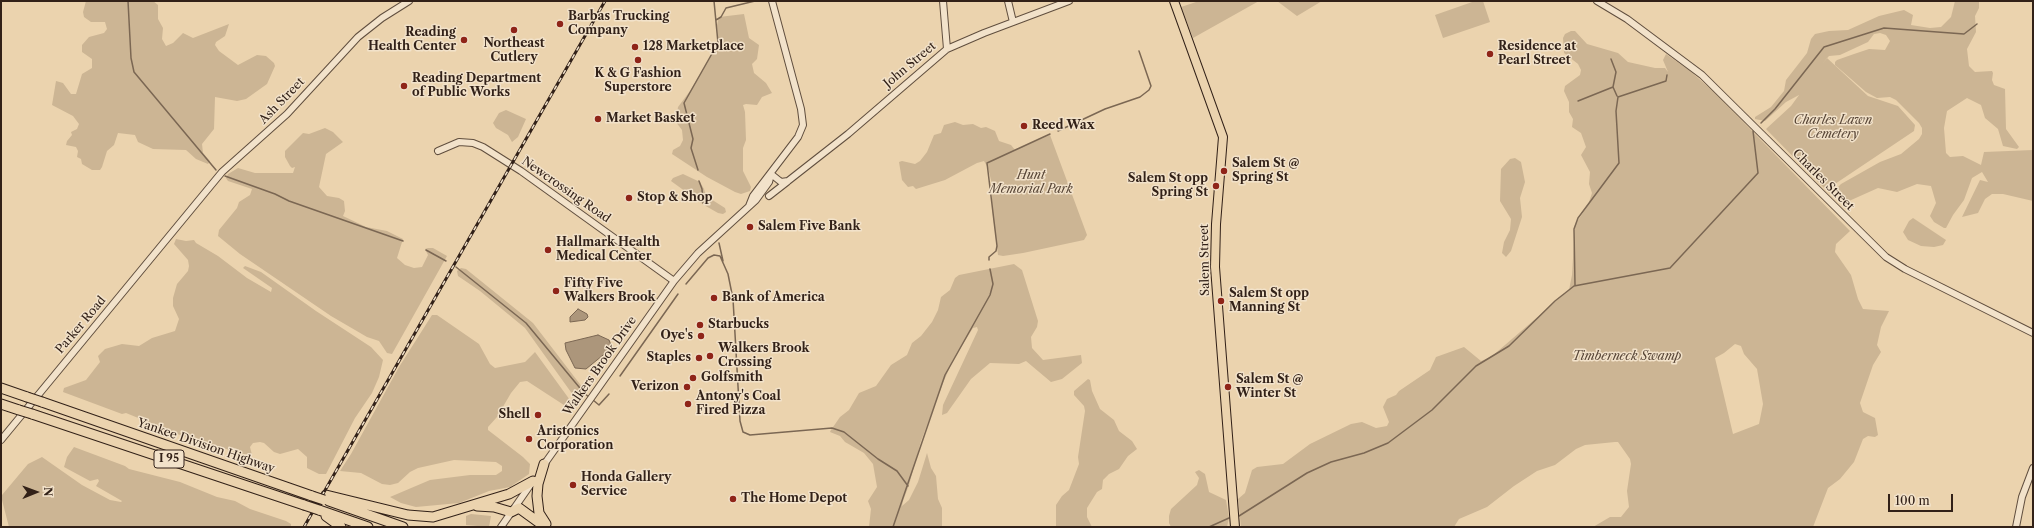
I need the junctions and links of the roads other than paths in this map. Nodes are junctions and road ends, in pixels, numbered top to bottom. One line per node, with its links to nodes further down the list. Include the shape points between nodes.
1 (409, 1): 14 (street, Ash Street, via 358,37 286,114 222,172)
2 (772, 1): 11 (street, Walkers Brook Drive, via 803,123 798,137)
3 (943, 1): 9 (street)
4 (1008, 1): 8 (street)
5 (1069, 1): 8 (street, John Street)
6 (1174, 1): 32 (main road, Salem Street, via 1223,135 1215,261)
7 (1597, 1): 16 (street, Charles Street, via 1706,78 1886,257 1904,269)
8 (1012, 22): 9 (street, John Street)
9 (947, 49): 12 (street, John Street, via 848,134)
10 (438, 151): 15 (street, Newcrossing Road, via 459,142 474,143 483,147 521,171)
11 (771, 174): 12 (street, via 780,182); 15 (street, Walkers Brook Drive, via 769,182 756,200 698,253)
12 (787, 182): 13 (street, John Street)
13 (769, 196)
14 (178, 225): 19 (street, Parker Road)
15 (674, 281): 20 (street, Walkers Brook Drive)
16 (2033, 333)
17 (1, 388): 23 (highway, Yankee Division Highway / I 95, bridge, via 240,471)
18 (1, 404): 25 (highway, Yankee Division Highway / I 95, bridge)
19 (1, 440)
20 (544, 464): 22 (street, Walkers Brook Drive); 31 (highway, via 538,484 537,501)
21 (2033, 468): 33 (street, via 2022,497)
22 (533, 481): 24 (highway, via 509,494); 26 (street, Walkers Brook Drive)
23 (325, 497): 24 (highway, via 416,516 436,516); 29 (highway, Yankee Division Highway / I 95)
24 (468, 507): 26 (highway, via 488,506)
25 (318, 510): 27 (highway); 28 (highway, Yankee Division Highway / I 95)
26 (511, 512): 30 (street, Walkers Brook Drive); 31 (highway, via 520,508)
27 (341, 527)
28 (368, 527)
29 (403, 527)
30 (501, 527)
31 (547, 527)
32 (1235, 527)
33 (2016, 527)

